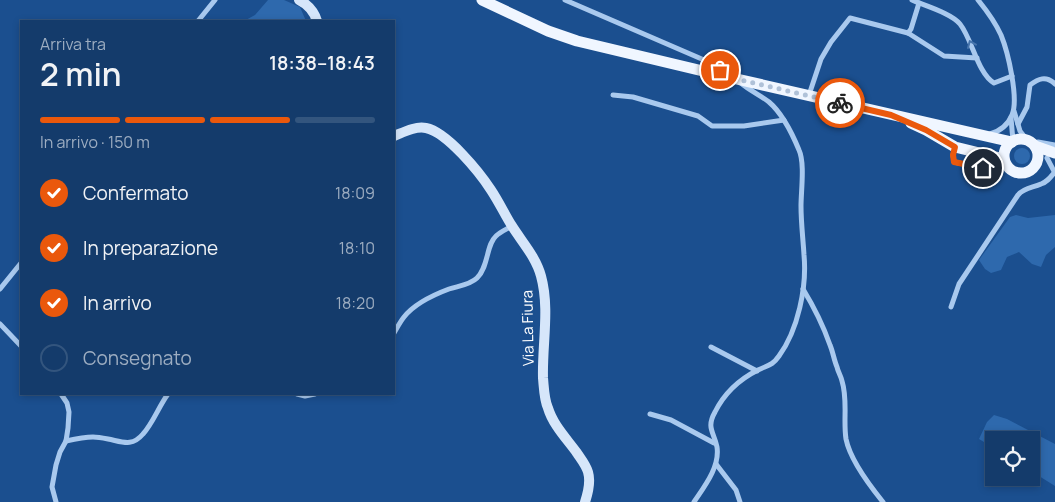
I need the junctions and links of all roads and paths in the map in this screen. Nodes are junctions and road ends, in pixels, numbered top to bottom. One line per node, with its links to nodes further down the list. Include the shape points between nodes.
1 (215, 0): 8 (street)
2 (300, 0): 9 (main road, via 315,14)
3 (482, 0): 13 (main road, via 548,31)
4 (565, 0): 13 (street, via 711,63)
5 (912, 0): 7 (street)
6 (978, 0): 12 (street, via 1001,35)
7 (919, 3): 10 (street); 11 (street, one-way to 7, via 967,36 952,16)
8 (199, 20)
9 (317, 20)
10 (908, 34): 11 (street, via 944,56); 16 (street, via 850,18 821,59)
11 (977, 58): 12 (street, via 988,80 994,83)
12 (1012, 76): 17 (street)
13 (732, 78): 16 (main road); 19 (street, via 768,102)
14 (1055, 84): 20 (street, via 1044,78 1030,85 1027,107)
15 (613, 95): 19 (street, via 633,97 698,116 712,126 744,126)
16 (809, 96): 21 (main road)
17 (1014, 110): 18 (street); 20 (street)
18 (1011, 117): 23 (street, via 1002,128); 25 (street)
19 (784, 120): 36 (street, via 802,160)
20 (1018, 124): 26 (street, via 1022,134)
21 (927, 126): 22 (main road); 28 (main road)
22 (961, 129): 23 (main road); 28 (main road)
23 (987, 135): 25 (main road)
24 (395, 136): 33 (main road, Via La Fiura, via 414,128 436,131 467,160 491,190)
25 (1012, 141): 26 (main road); 31 (main road, via 1006,148)
26 (1031, 142): 27 (street); 29 (main road); 30 (main road, via 1038,153)
27 (1055, 145)
28 (955, 147): 31 (main road)
29 (1052, 156): 30 (main road); 32 (street)
30 (1036, 164): 31 (main road, via 1029,172 1018,173)
31 (1002, 165)
32 (1054, 173): 37 (street, via 1043,184 1022,190 1018,195 960,284)
33 (512, 226): 39 (street, via 495,237 486,265 476,279 424,300 404,316); 50 (main road, Via La Fiura, via 536,262 541,276 545,304 544,392 554,422 589,473)
34 (20, 264): 35 (street)
35 (0, 289)
36 (803, 289): 42 (street, via 789,342 772,364); 53 (street, via 822,324 842,380 846,439 850,452)
37 (951, 307)
38 (0, 324): 40 (street)
39 (395, 331)
40 (20, 345)
41 (712, 347): 42 (street)
42 (757, 370): 47 (street, via 738,383 715,411 710,423)
43 (62, 395): 46 (street, via 67,402 68,412)
44 (167, 395): 46 (street, via 145,433 132,442 90,437)
45 (650, 414): 47 (street, via 672,420)
46 (66, 441): 49 (street, via 56,465 52,487)
47 (715, 443): 48 (street)
48 (716, 464): 51 (street); 52 (street, via 736,490)
49 (56, 502)
50 (585, 502)
51 (694, 502)
52 (740, 502)
53 (883, 502)

